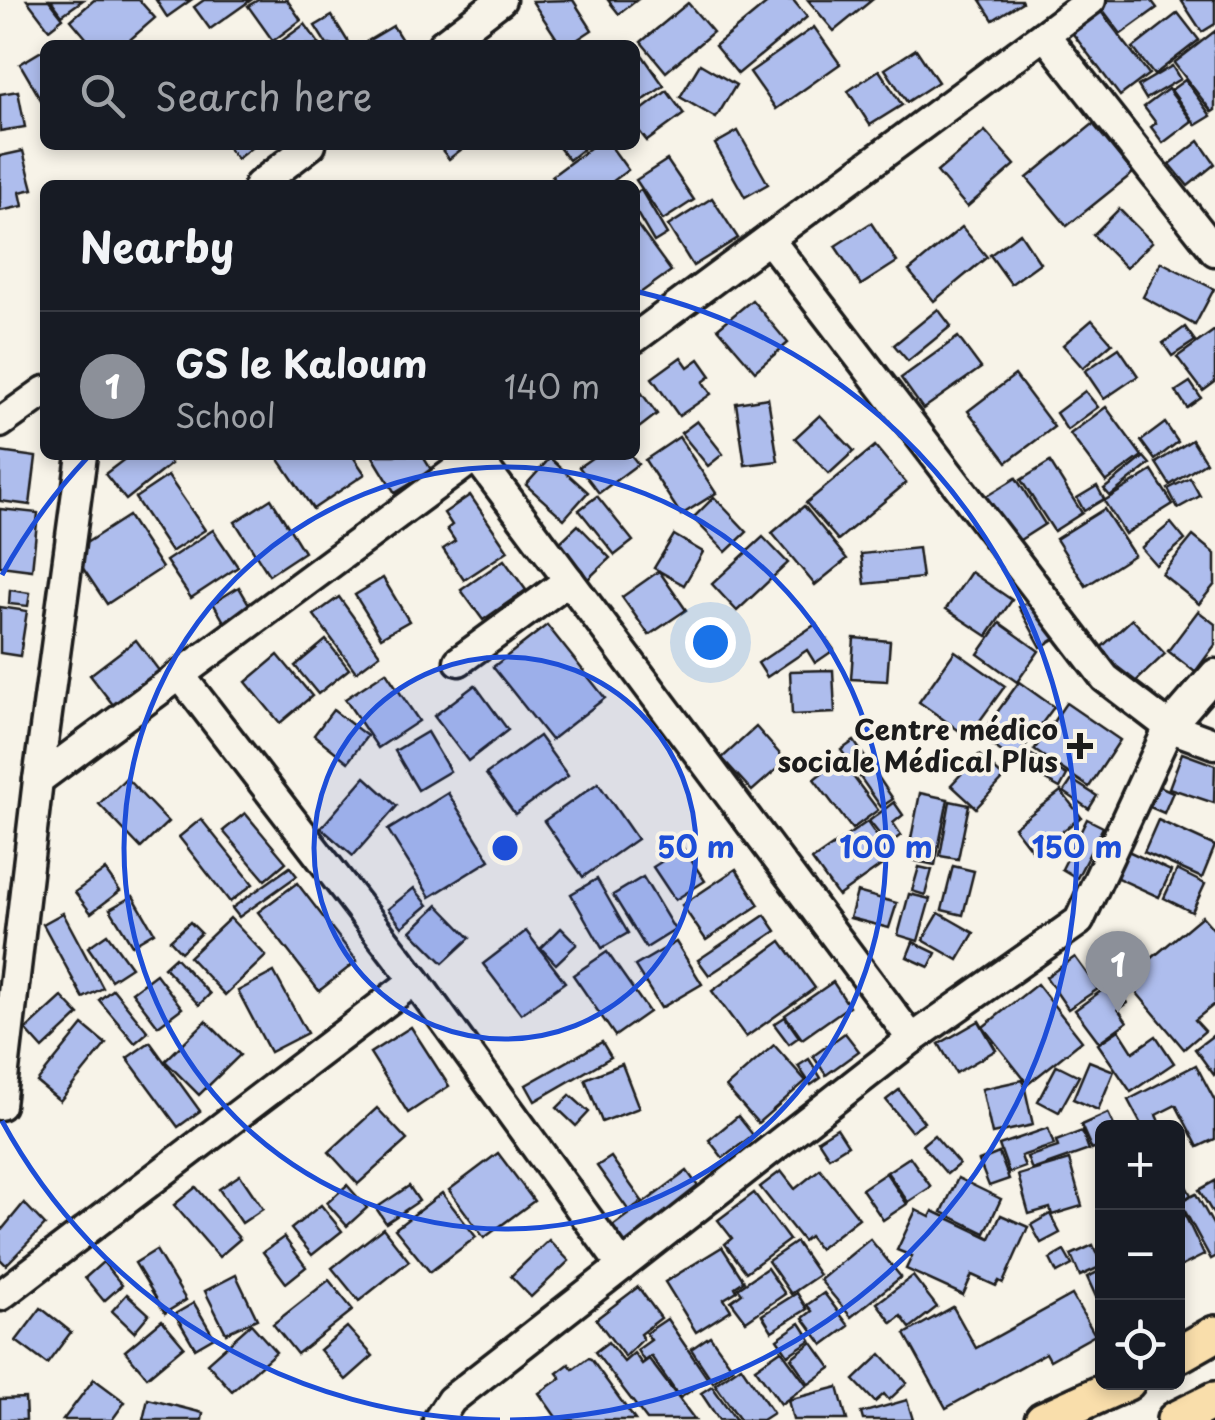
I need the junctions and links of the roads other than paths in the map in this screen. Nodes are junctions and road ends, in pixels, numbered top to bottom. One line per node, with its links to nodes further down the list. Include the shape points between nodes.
1 (500, 0): 4 (street)
2 (1092, 0): 3 (street)
3 (1044, 34): 7 (street); 8 (street)
4 (448, 40)
5 (304, 150): 6 (street)
6 (266, 180)
7 (769, 239): 9 (street); 19 (street, via 1106,678)
8 (1215, 251)
9 (640, 334)
10 (40, 395): 11 (street)
11 (0, 423)
12 (81, 460): 21 (street)
13 (469, 460): 18 (street)
14 (480, 460): 15 (street)
15 (569, 580): 16 (street); 23 (street)
16 (459, 661)
17 (1215, 674): 19 (street)
18 (180, 675): 21 (street); 22 (street)
19 (1169, 727): 20 (street); 23 (street, via 1080,921)
20 (1215, 744)
21 (38, 780): 24 (street)
22 (415, 980): 25 (street); 26 (street)
23 (912, 1039): 25 (street)
24 (0, 1105)
25 (622, 1266): 31 (street, via 451,1400)
26 (0, 1296)
27 (1215, 1334): 28 (main road)
28 (1185, 1351)
29 (1109, 1390): 32 (main road)
30 (1214, 1403): 33 (main road)
31 (438, 1420)
32 (1043, 1420)
33 (1175, 1420)

